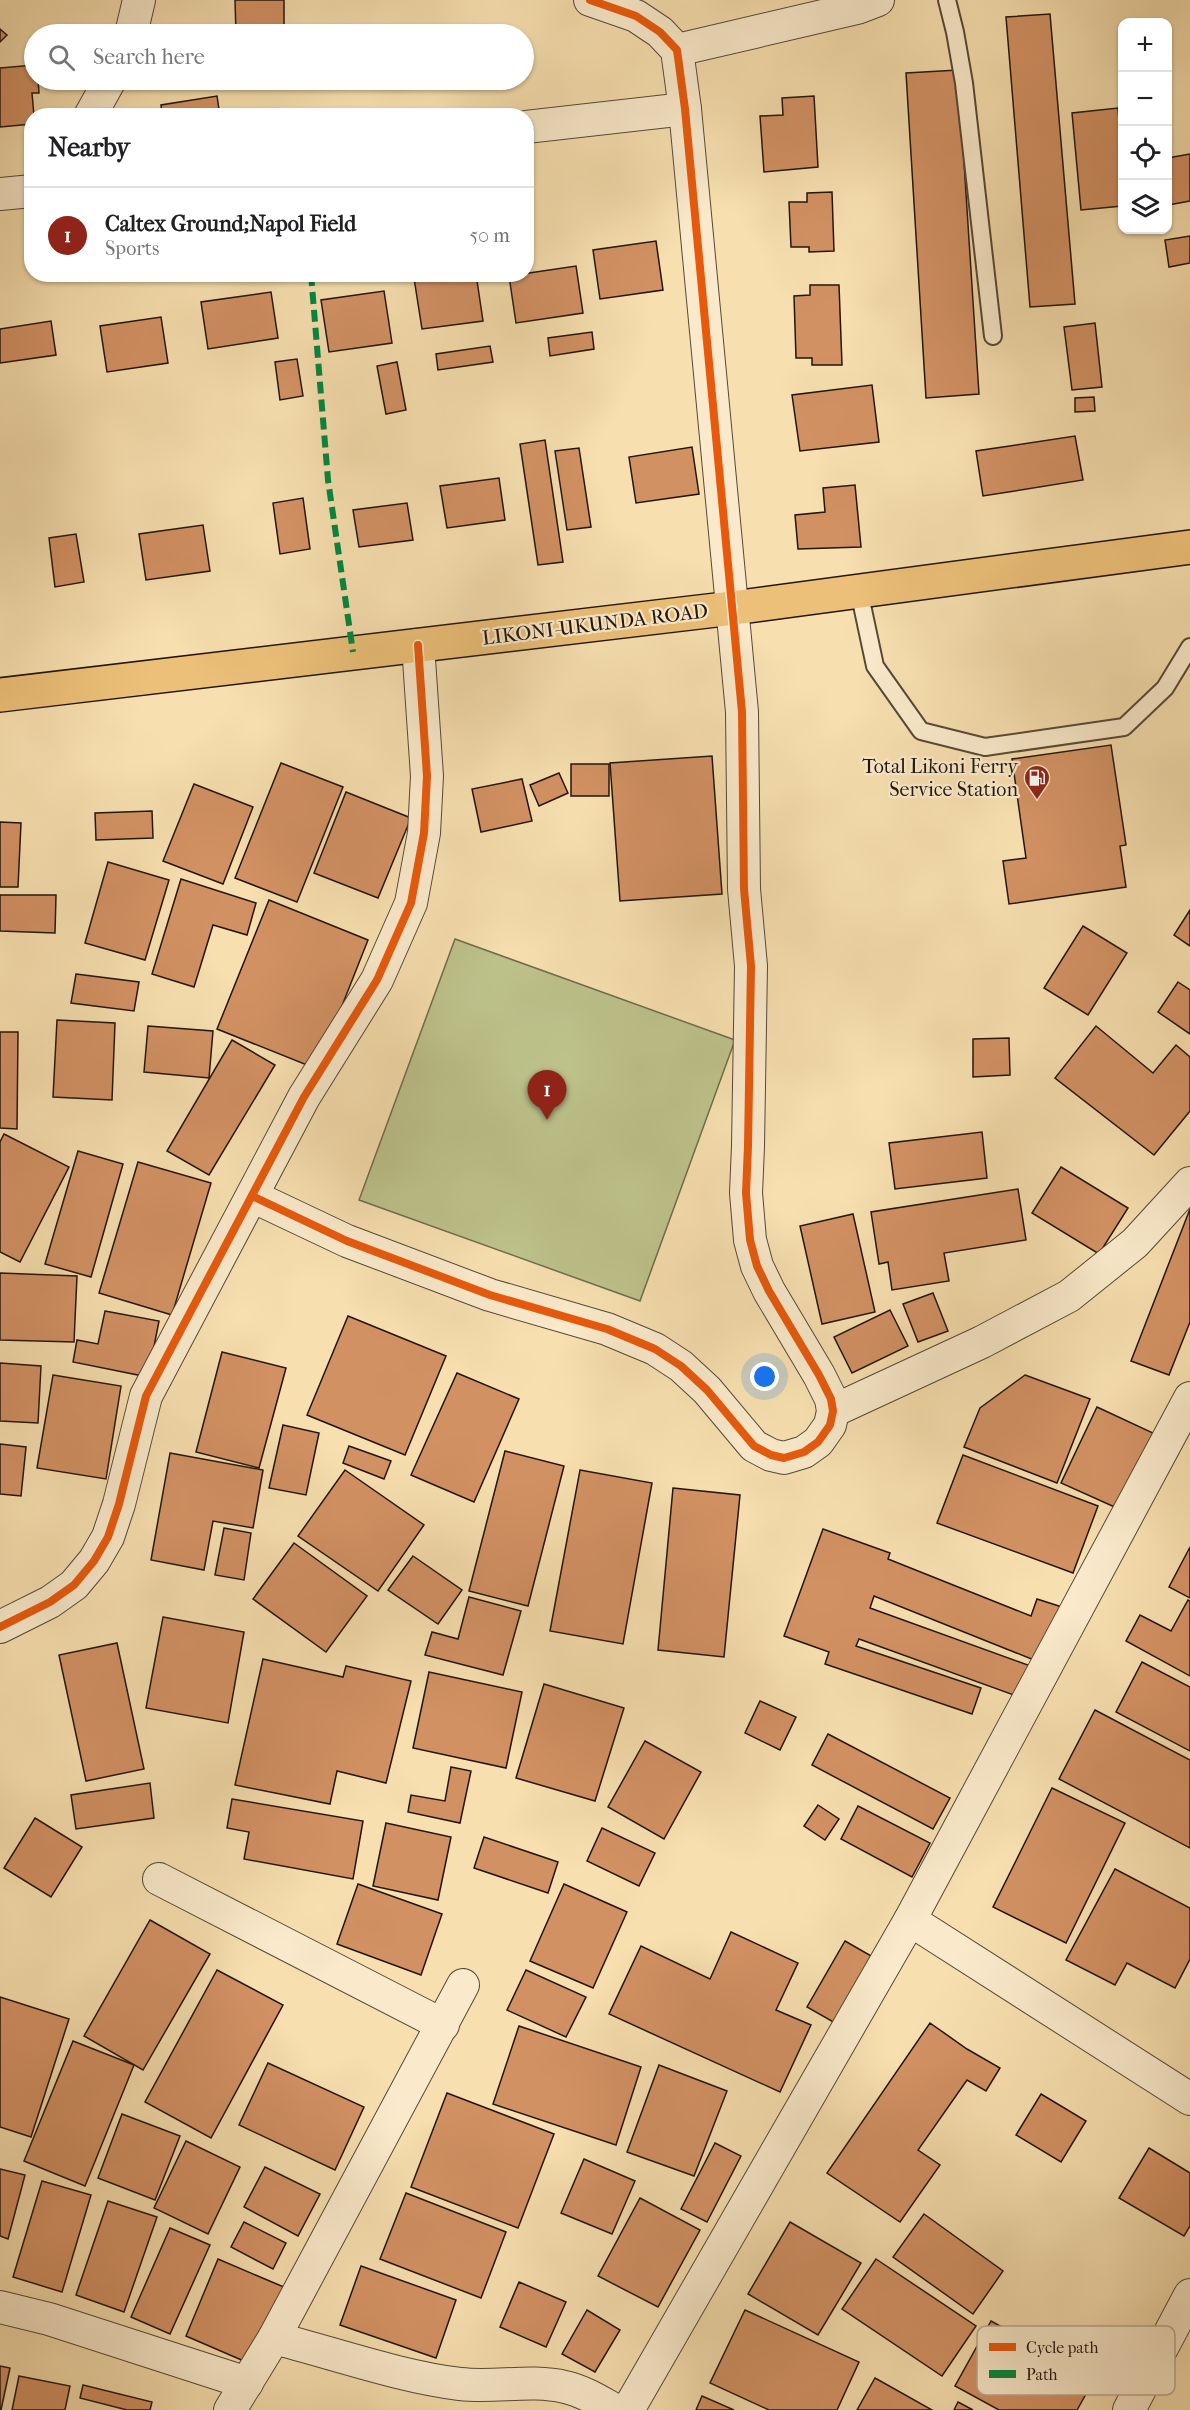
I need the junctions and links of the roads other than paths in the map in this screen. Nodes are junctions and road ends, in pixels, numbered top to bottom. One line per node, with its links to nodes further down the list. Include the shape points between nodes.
1 (139, 0): 5 (street)
2 (590, 0): 6 (street, via 636,16 660,32)
3 (878, 0): 6 (street)
4 (946, 0): 13 (lane, via 964,83)
5 (133, 24)
6 (677, 50): 9 (street)
7 (104, 90): 8 (street)
8 (94, 108)
9 (685, 109): 10 (street); 16 (street)
10 (534, 126)
11 (24, 192): 12 (street)
12 (0, 194)
13 (993, 336)
14 (1190, 547): 15 (highway, LIKONI-UKUNDA ROAD)
15 (858, 591): 16 (highway, LIKONI-UKUNDA ROAD); 18 (lane, via 875,666 921,731 985,747 1124,727 1165,688)
16 (732, 608): 17 (highway, LIKONI-UKUNDA ROAD); 23 (street, via 742,712 744,889 750,966 746,1193 750,1240 769,1291 819,1375)
17 (417, 645): 19 (highway, LIKONI-UKUNDA ROAD); 21 (street, via 427,776 424,833 411,903 377,980 304,1097)
18 (1190, 647)
19 (0, 695)
20 (1190, 1183): 23 (street, via 1135,1243 1069,1296 982,1342)
21 (252, 1196): 23 (street, via 347,1241 489,1295 607,1329 655,1349 681,1366 707,1390 754,1446 771,1455 784,1458 804,1452 818,1442 830,1425); 24 (street, via 146,1396 119,1504 94,1562 74,1585 50,1602)
22 (1190, 1398): 26 (street)
23 (833, 1411)
24 (0, 1627)
25 (159, 1879): 28 (street)
26 (910, 1920): 29 (street); 38 (street)
27 (463, 1986): 28 (street)
28 (443, 2025): 33 (street)
29 (1190, 2099)
30 (1190, 2295): 32 (street)
31 (0, 2307): 34 (street)
32 (1173, 2326)
33 (274, 2338): 34 (street); 37 (street, via 460,2384 565,2387)
34 (247, 2383): 36 (street)
35 (1136, 2395): 39 (street)
36 (230, 2410)
37 (615, 2410)
38 (628, 2410)
39 (1128, 2410)

